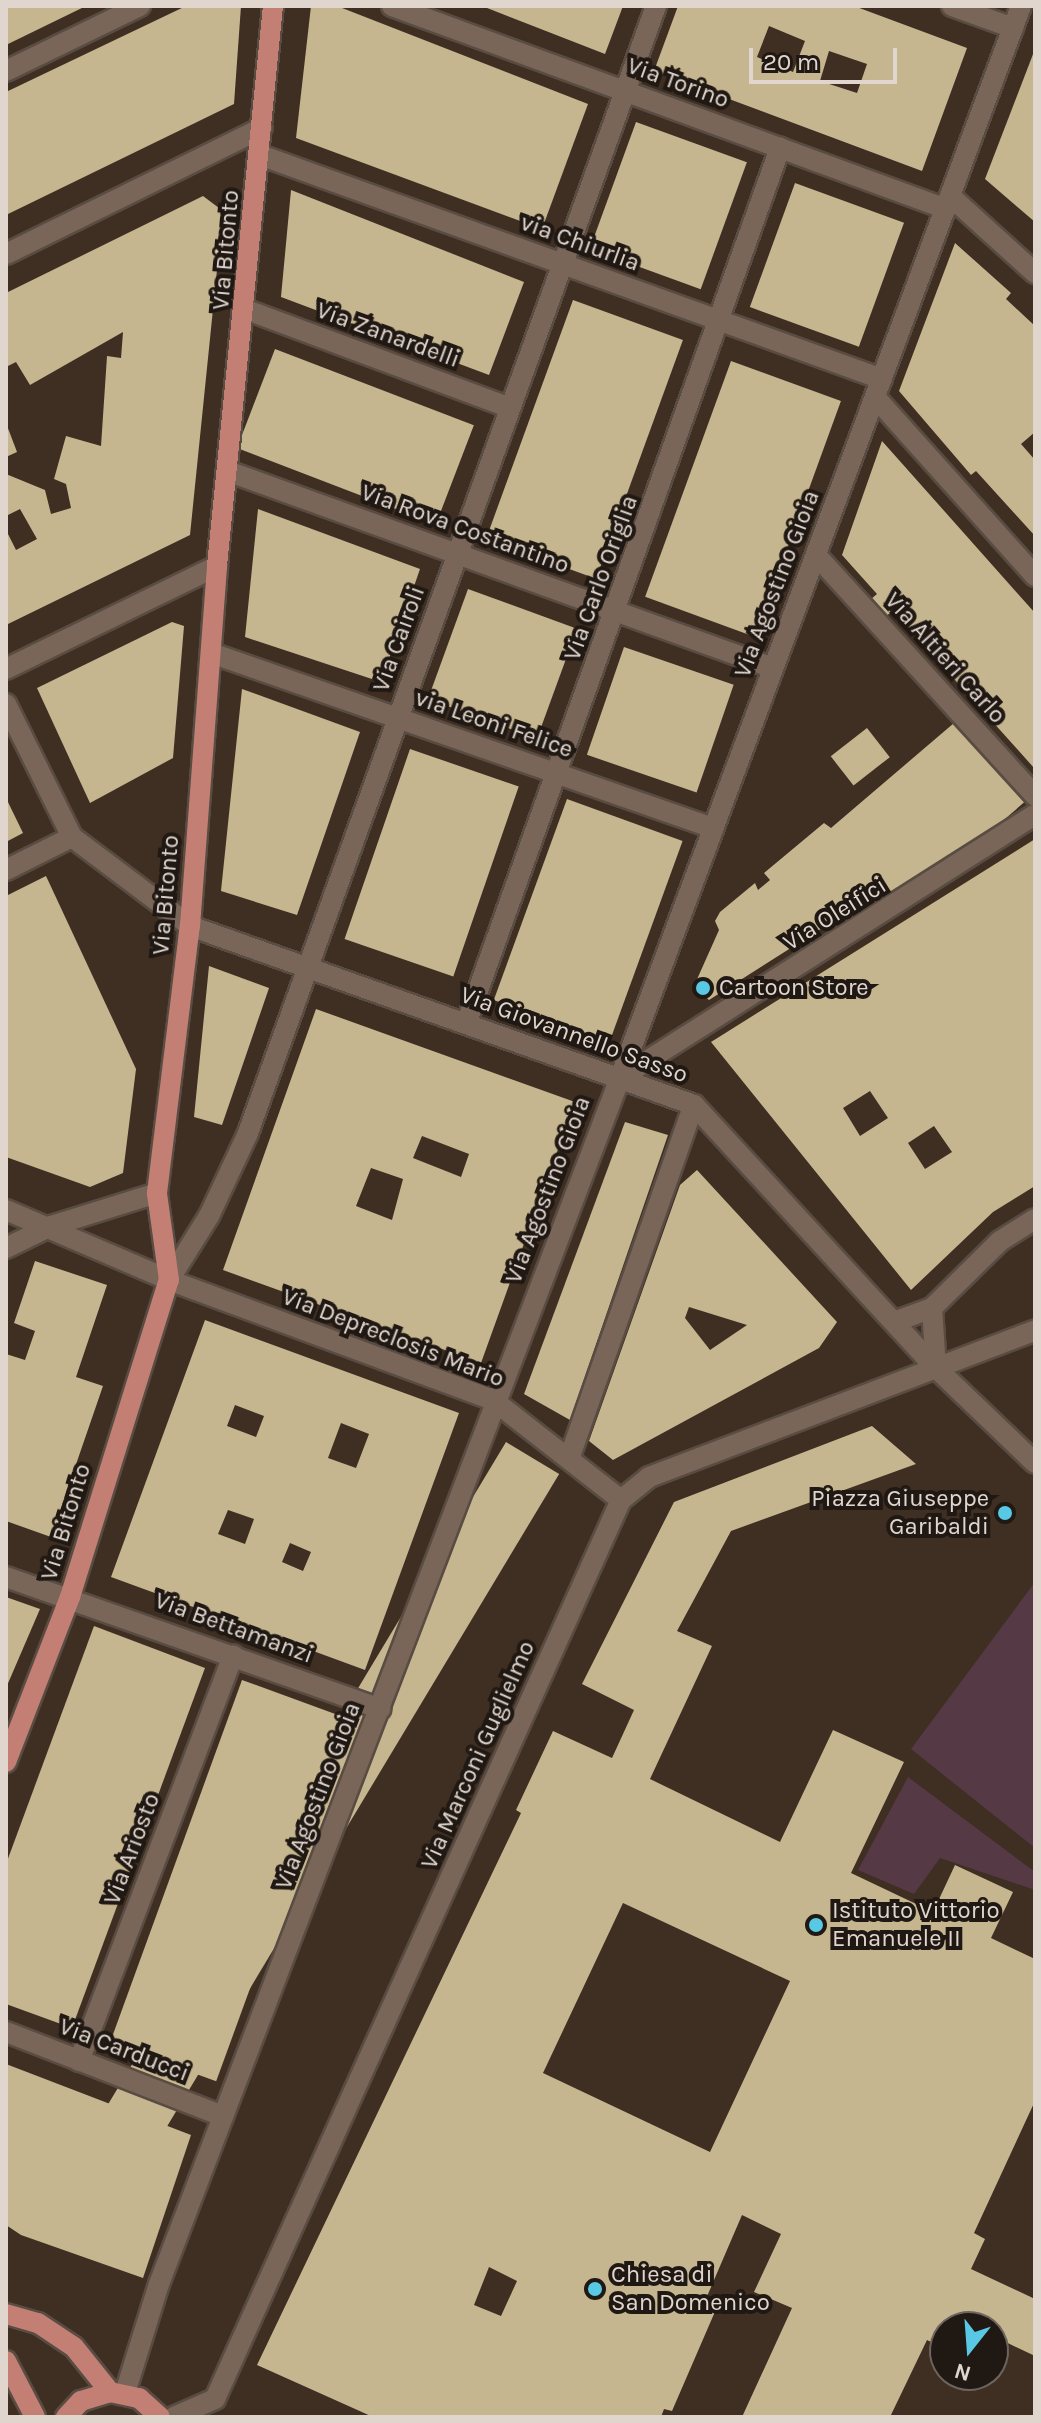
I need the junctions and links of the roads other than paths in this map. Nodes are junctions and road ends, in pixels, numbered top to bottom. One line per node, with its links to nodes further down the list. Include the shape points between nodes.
1 (140, 6): 8 (street)
2 (273, 6): 10 (main road, Via Bitonto)
3 (392, 6): 9 (street, Via Torino)
4 (656, 6): 9 (street, Via Cairoli)
5 (952, 6): 7 (street)
6 (1021, 6): 7 (street, Via Agostino Gioia)
7 (1013, 28): 13 (street, Via Agostino Gioia)
8 (6, 71)
9 (625, 91): 11 (street, Via Torino); 15 (street, Via Cairoli)
10 (262, 128): 12 (main road, Via Bitonto); 14 (street)
11 (780, 148): 13 (street, Via Torino); 18 (street, Via Carlo Origlia)
12 (260, 155): 15 (street, via Chiurlia); 17 (main road, Via Bitonto)
13 (948, 202): 16 (street); 19 (street, Via Agostino Gioia)
14 (6, 254)
15 (562, 264): 18 (street, via Chiurlia); 20 (street, Via Cairoli)
16 (1035, 273)
17 (247, 310): 20 (street, Via Zanardelli); 21 (main road, Via Bitonto)
18 (720, 321): 19 (street, via Chiurlia); 26 (street, Via Carlo Origlia)
19 (878, 388): 23 (street, Via Agostino Gioia); 25 (street)
20 (510, 408): 22 (street, Via Cairoli)
21 (230, 472): 22 (street, Via Rova Costantino); 24 (main road, Via Bitonto)
22 (457, 554): 26 (street, Via Rova Costantino); 31 (street, Via Cairoli)
23 (816, 555): 28 (street, Via Agostino Gioia); 33 (street, Via Altieri Carlo)
24 (217, 566): 27 (main road, Via Bitonto); 29 (street)
25 (1035, 576)
26 (616, 612): 28 (street, Via Rova Costantino); 32 (street, Via Carlo Origlia)
27 (211, 653): 31 (street, via Leoni Felice); 38 (main road, Via Bitonto)
28 (773, 668): 35 (street, Via Agostino Gioia)
29 (6, 669)
30 (6, 704): 36 (street)
31 (398, 717): 32 (street, via Leoni Felice); 39 (street, Via Cairoli)
32 (559, 774): 35 (street, via Leoni Felice); 40 (street, Via Carlo Origlia)
33 (1035, 796)
34 (1035, 815): 41 (street, Via Oleifici)
35 (713, 828): 41 (street, Via Agostino Gioia)
36 (72, 837): 37 (street); 38 (street, Via Giovannello Sasso)
37 (6, 870)
38 (190, 926): 39 (street, Via Giovannello Sasso); 43 (main road, Via Bitonto)
39 (308, 967): 40 (street, Via Giovannello Sasso); 48 (street, Via Cairoli, via 248,1133 209,1216)
40 (466, 1024): 41 (street, Via Giovannello Sasso)
41 (620, 1078): 42 (street, Via Giovannello Sasso); 53 (street, Via Agostino Gioia)
42 (694, 1105): 50 (street, Via Giovannello Sasso); 54 (street)
43 (157, 1193): 46 (street); 48 (main road, Via Bitonto)
44 (6, 1210): 46 (street, Via Depreclosis Mario)
45 (1035, 1219): 49 (street, via 1000,1241)
46 (51, 1226): 47 (street); 48 (street, Via Depreclosis Mario)
47 (6, 1248)
48 (169, 1280): 53 (street, Via Depreclosis Mario); 58 (main road, Via Bitonto)
49 (932, 1308): 50 (street); 52 (street)
50 (894, 1322): 52 (street, Via Giovannello Sasso)
51 (1035, 1330): 52 (street, Via Marconi Guglielmo)
52 (936, 1368): 55 (street, Via Giovannello Sasso); 56 (street, Via Marconi Guglielmo, via 649,1477)
53 (493, 1400): 54 (street, Via Depreclosis Mario); 60 (street, Via Agostino Gioia)
54 (569, 1459): 56 (street, Via Depreclosis Mario)
55 (1035, 1463)
56 (621, 1500): 71 (street, Via Marconi Guglielmo, via 221,2388 215,2399)
57 (6, 1577): 58 (street, Via Bettamanzi)
58 (70, 1597): 59 (street, Via Bettamanzi); 61 (main road, Via Bitonto)
59 (233, 1655): 60 (street, Via Bettamanzi); 63 (street, Via Ariosto)
60 (380, 1709): 64 (street, Via Agostino Gioia)
61 (6, 1762)
62 (6, 2032): 63 (street, Via Carducci)
63 (79, 2061): 64 (street, Via Carducci)
64 (223, 2116): 67 (street, Via Agostino Gioia)
65 (6, 2314): 67 (main road, via 38,2323 74,2347)
66 (6, 2361): 68 (main road)
67 (118, 2393): 69 (main road, via 81,2401); 70 (main road)
68 (35, 2417)
69 (66, 2417)
70 (160, 2417)
71 (174, 2417)

